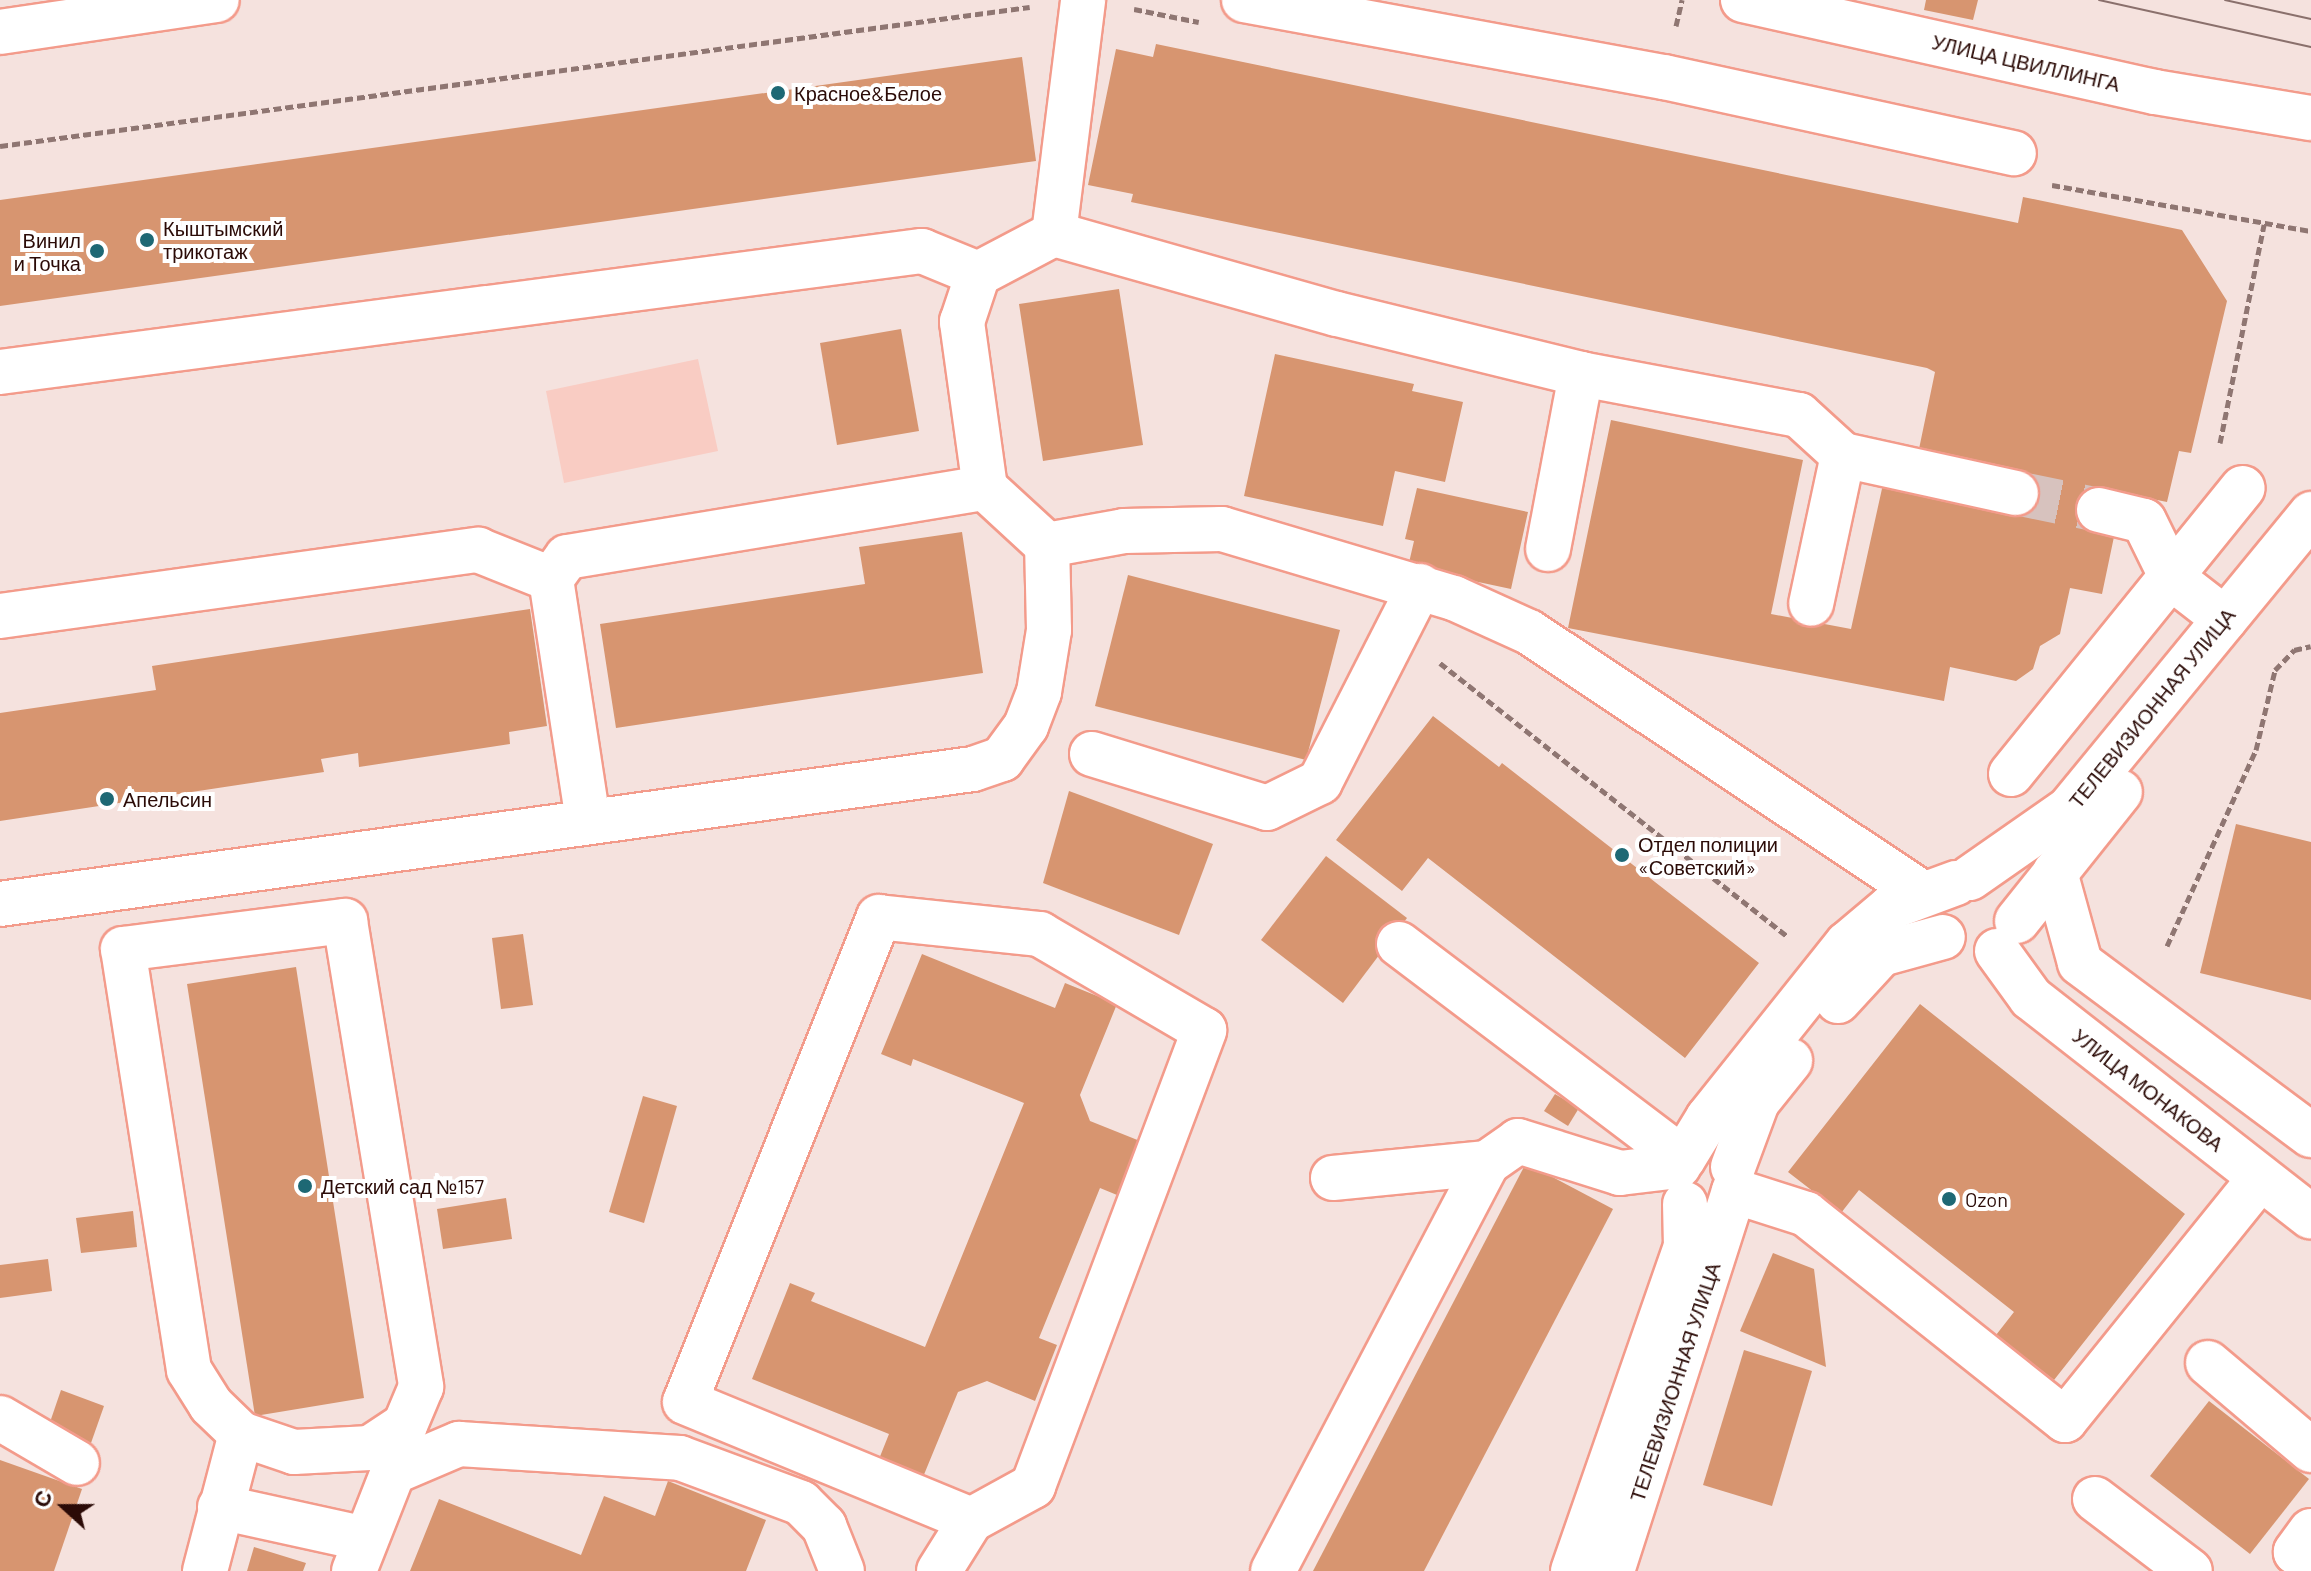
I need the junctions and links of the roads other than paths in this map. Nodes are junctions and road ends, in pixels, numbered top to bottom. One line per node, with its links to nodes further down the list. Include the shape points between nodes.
1 (217, 0): 5 (street)
2 (1244, 0): 7 (street, via 1664,77)
3 (1743, 0): 6 (street, УЛИЦА ЦВИЛЛИНГА, via 2155,92)
4 (1065, 2): 8 (street)
5 (0, 32)
6 (2311, 118)
7 (2014, 153)
8 (1054, 234): 9 (street); 11 (street, via 1337,314)
9 (978, 274): 10 (street, via 922,251); 13 (street, via 962,322)
10 (0, 372)
11 (1581, 374): 12 (street, via 1799,415); 19 (street)
12 (1843, 455): 15 (street); 24 (street)
13 (985, 488): 18 (street); 22 (street, via 567,557)
14 (2243, 488): 21 (street)
15 (2016, 493)
16 (2099, 510): 21 (street, via 2144,521)
17 (2311, 514): 26 (street, ТЕЛЕВИЗИОННАЯ УЛИЦА)
18 (1047, 545): 23 (street, via 1124,531 1222,529); 29 (street, via 1049,630 1039,692 1026,726 1002,759 973,769)
19 (1548, 549)
20 (2311, 558): 30 (street, ТЕЛЕВИЗИОННАЯ УЛИЦА)
21 (2172, 578): 26 (street); 28 (street)
22 (551, 579): 25 (street, via 478,550); 29 (street)
23 (1420, 586): 27 (street, via 1320,782 1267,808); 31 (street, via 1529,632)
24 (1811, 604)
25 (0, 616)
26 (2225, 619): 31 (street, ТЕЛЕВИЗИОННАЯ УЛИЦА, via 2069,809)
27 (1092, 754)
28 (2011, 774)
29 (588, 820): 32 (street)
30 (2055, 872): 33 (street, ТЕЛЕВИЗИОННАЯ УЛИЦА); 36 (street, via 2080,963)
31 (1950, 884): 33 (street, via 2004,888); 34 (street, via 1940,901); 38 (street, ТЕЛЕВИЗИОННАЯ УЛИЦА, via 1866,924 1708,1118)
32 (0, 904)
33 (2007, 936): 34 (street, via 1973,957); 40 (street, УЛИЦА МОНАКОВА, via 2031,998)
34 (1943, 937): 41 (street, ТЕЛЕВИЗИОННАЯ УЛИЦА, via 1881,954 1862,971 1757,1102)
35 (1399, 944): 38 (street)
36 (2311, 1135)
37 (1487, 1163): 38 (street, via 1518,1141 1620,1173); 39 (street); 57 (street)
38 (1682, 1176): 41 (street, via 1700,1211 1717,1209); 58 (street, ТЕЛЕВИЗИОННАЯ УЛИЦА, via 1686,1247)
39 (1333, 1178)
40 (2260, 1178): 41 (street, via 2065,1420 1806,1214); 42 (street, УЛИЦА МОНАКОВА)
41 (1734, 1179): 59 (street, ТЕЛЕВИЗИОННАЯ УЛИЦА)
42 (2311, 1217)
43 (2208, 1363): 46 (street)
44 (0, 1418): 47 (street)
45 (241, 1434): 45 (street, via 211,1405 189,1370 123,949 345,921 421,1387 405,1425 370,1448 294,1452); 49 (street)
46 (2311, 1450)
47 (77, 1463)
48 (2095, 1499): 60 (street)
49 (220, 1507): 52 (street); 54 (street)
50 (971, 1520): 50 (street, via 1033,1486 1204,1030 1040,934 879,917 685,1402); 56 (street)
51 (2311, 1531): 53 (street, via 2296,1552)
52 (360, 1555): 55 (street, via 393,1472 459,1444 680,1458 801,1503 824,1526)
53 (2311, 1562)
54 (205, 1571)
55 (842, 1571)
56 (939, 1571)
57 (1273, 1571)
58 (1573, 1571)
59 (1612, 1571)
60 (2190, 1571)

